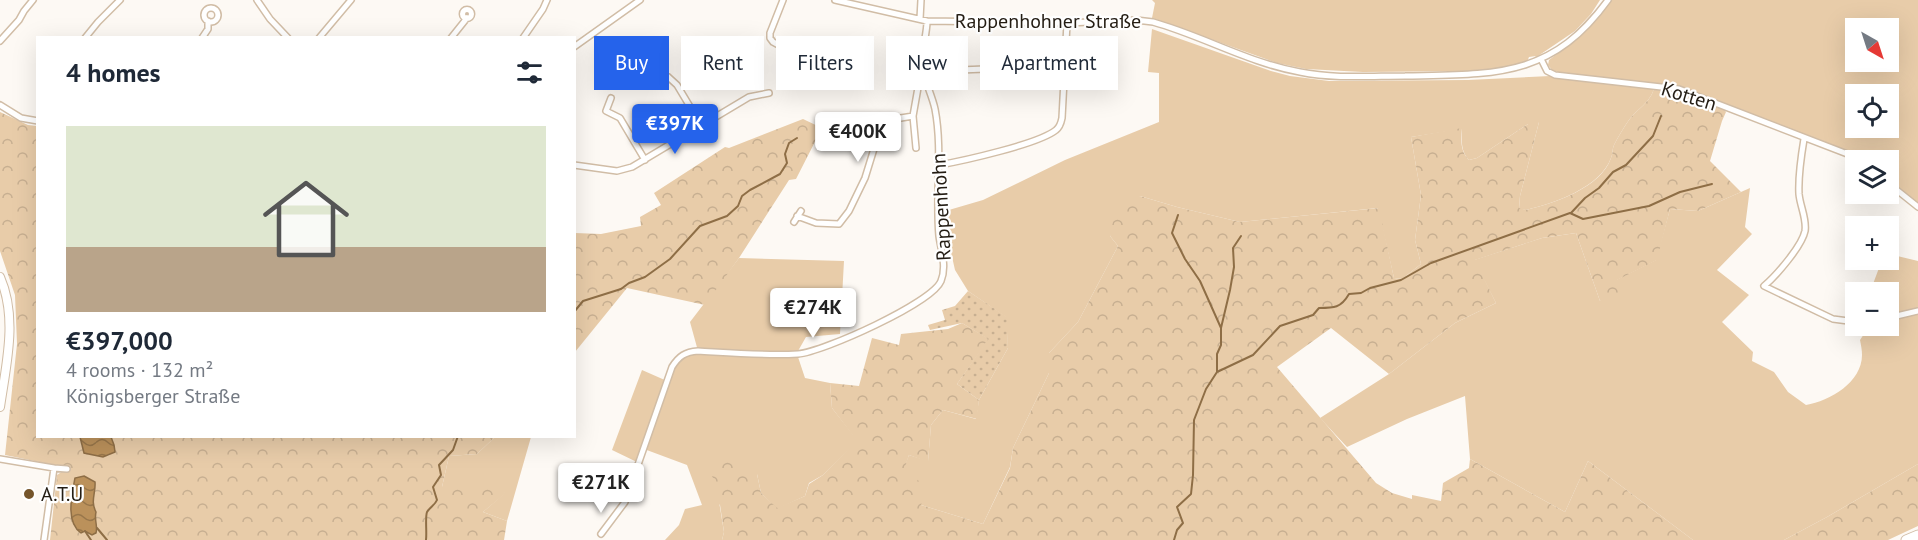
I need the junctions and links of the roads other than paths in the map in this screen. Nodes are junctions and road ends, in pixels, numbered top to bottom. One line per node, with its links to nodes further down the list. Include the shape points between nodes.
1 (33, 0): 24 (street)
2 (120, 0): 16 (street)
3 (257, 0): 18 (street)
4 (351, 0): 19 (street)
5 (547, 0): 21 (street)
6 (640, 0): 26 (street)
7 (783, 0): 25 (street, via 770,33)
8 (835, 0): 12 (street, Rappenhohner Straße)
9 (921, 0): 12 (street)
10 (1608, 0): 27 (street, Rappenhohner Straße, via 1581,33)
11 (466, 18): 20 (street)
12 (920, 19): 14 (street, Rappenhohner Straße)
13 (208, 21): 17 (street)
14 (927, 21): 15 (street, Rappenhohner Straße); 22 (street, Rappenhohn)
15 (1067, 23): 23 (street); 27 (street, Rappenhohner Straße, via 1153,22 1257,61 1327,76 1485,73 1522,67)
16 (87, 36)
17 (203, 36)
18 (286, 36)
19 (321, 36)
20 (452, 36)
21 (524, 36)
22 (925, 36)
23 (1066, 36)
24 (0, 41)
25 (776, 44)
26 (576, 46)
27 (1541, 59): 38 (street, Kotten, via 1547,71 1555,75 1679,88)
28 (669, 78): 37 (street)
29 (918, 90): 35 (street, Rappenhohn)
30 (929, 90): 43 (street, Rappenhohn, via 935,110)
31 (1063, 90): 43 (street, via 1062,118 1056,130 989,154)
32 (770, 93): 37 (street, via 749,97)
33 (611, 98): 41 (street, via 606,111 620,118)
34 (0, 105): 36 (street, via 21,118)
35 (913, 116): 39 (street, Rappenhohn); 46 (street, via 889,120 882,126 869,168 839,224 816,223)
36 (36, 121)
37 (701, 125): 41 (street)
38 (1804, 139): 40 (street, Kotten); 50 (street, via 1799,178 1805,230 1764,286 1833,319)
39 (916, 148)
40 (1845, 154)
41 (645, 160): 42 (street, via 617,171)
42 (576, 165)
43 (939, 165): 55 (street, Rappenhohn, via 938,215 944,266 941,282 932,293 846,339 810,352 690,352 677,359 625,502)
44 (1899, 192): 45 (street)
45 (1918, 207)
46 (797, 216)
47 (0, 277): 51 (main road, via 10,319)
48 (1918, 311): 49 (street)
49 (1899, 315)
50 (1845, 321)
51 (0, 407)
52 (0, 459): 53 (street)
53 (54, 468): 54 (street); 57 (street)
54 (67, 469)
55 (601, 534)
56 (1918, 535): 58 (highway)
57 (44, 540)
58 (1906, 540)

